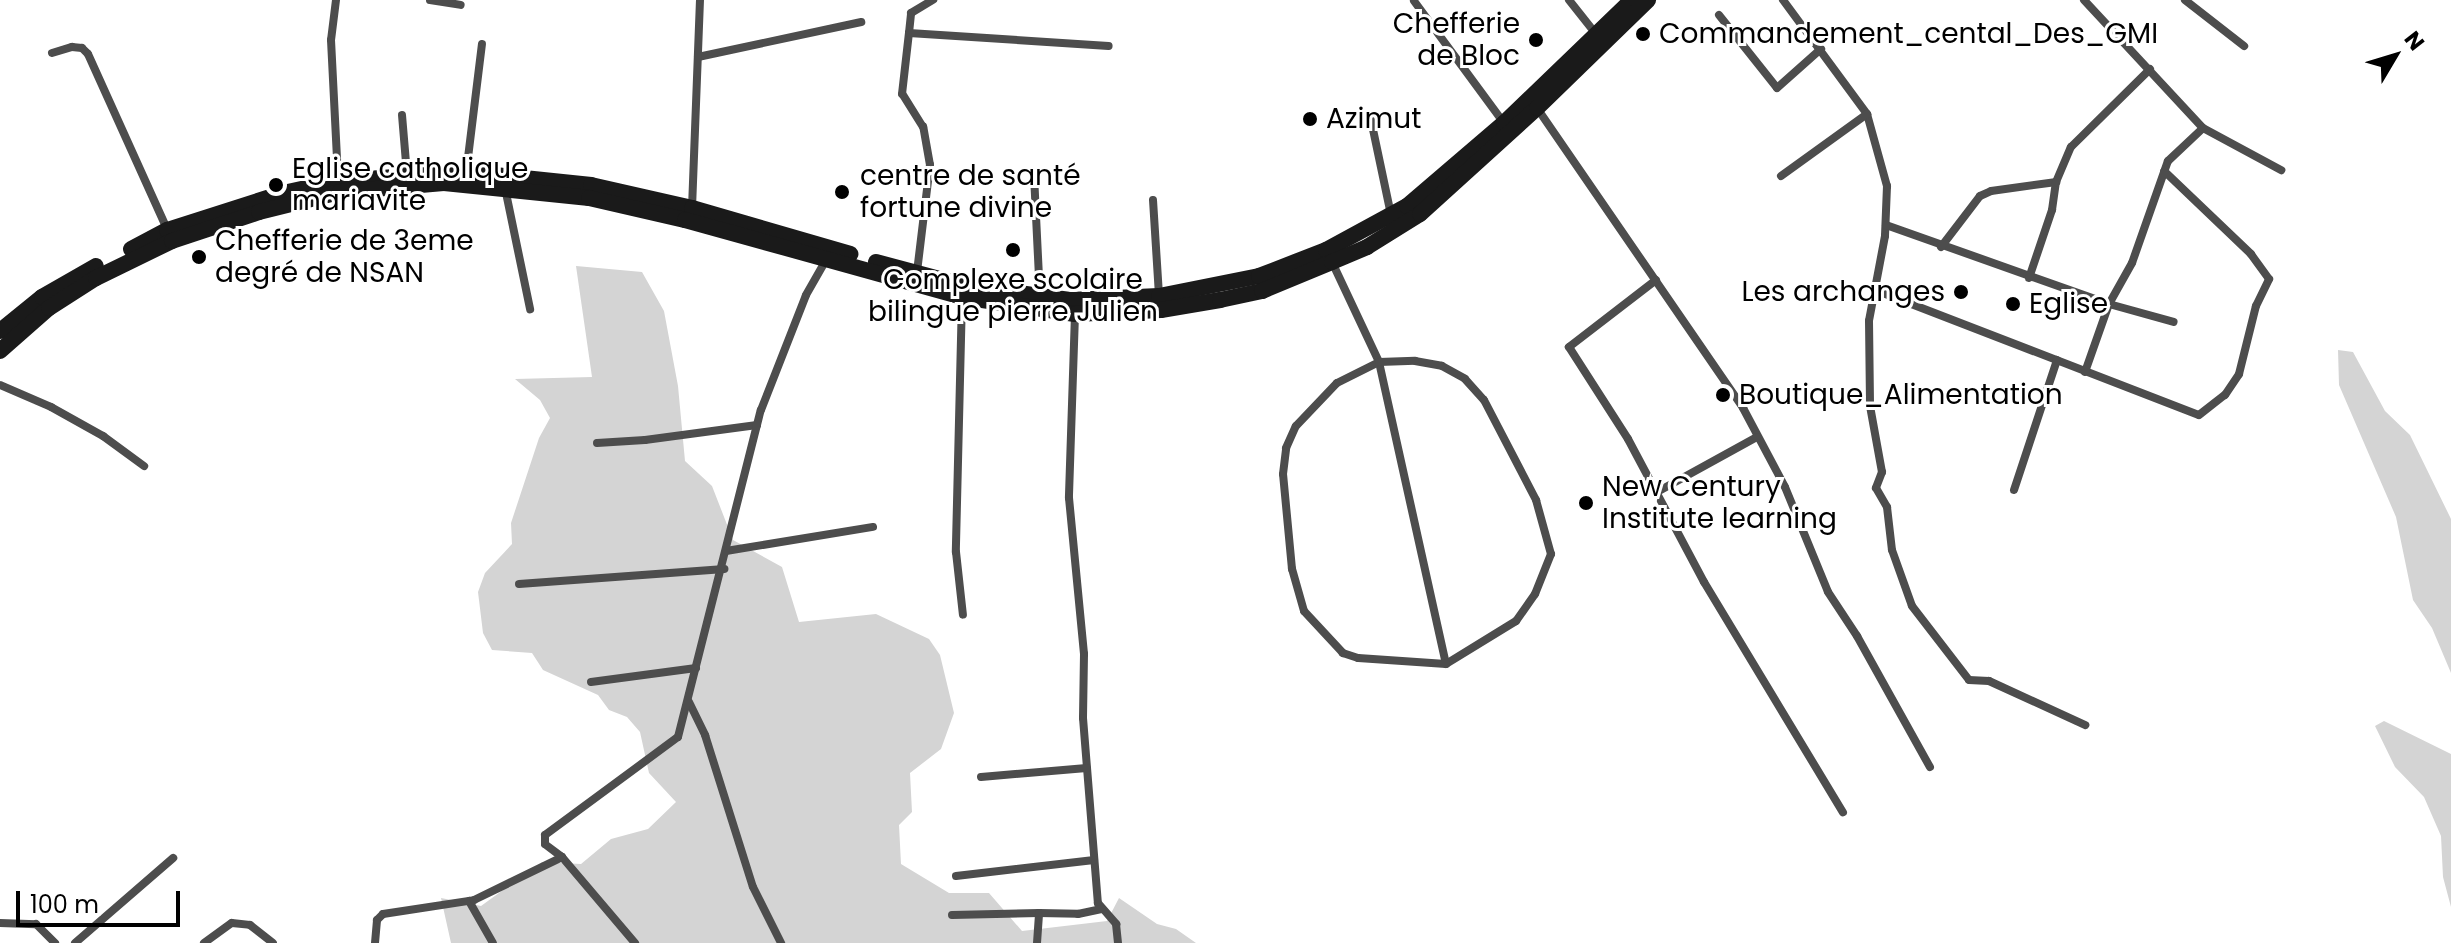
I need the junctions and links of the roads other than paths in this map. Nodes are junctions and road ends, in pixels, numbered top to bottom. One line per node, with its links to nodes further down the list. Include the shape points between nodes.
1 (336, 0): 36 (street, via 331,40)
2 (430, 0): 12 (street)
3 (700, 0): 22 (street)
4 (933, 0): 15 (street, via 914,10)
5 (1569, 0): 16 (street)
6 (1632, 0): 16 (main road)
7 (1648, 0): 24 (main road)
8 (1783, 0): 20 (street)
9 (2084, 0): 23 (street)
10 (2185, 0): 19 (street)
11 (1414, 1): 28 (street)
12 (461, 5)
13 (1719, 15): 20 (street, via 1777,88)
14 (861, 22): 22 (street)
15 (909, 33): 18 (street); 47 (street, via 902,94 923,127 930,165)
16 (1596, 34): 28 (main road)
17 (482, 44): 35 (street)
18 (1109, 46)
19 (2244, 46)
20 (1821, 49): 25 (street)
21 (52, 53): 43 (street, via 72,47 88,54)
22 (698, 57): 40 (street)
23 (2150, 69): 29 (street); 37 (street, via 2071,147)
24 (1537, 108): 46 (main road, via 1420,214); 49 (street)
25 (1867, 114): 34 (street); 42 (street, via 1887,186)
26 (402, 115): 32 (street)
27 (1371, 120): 41 (street)
28 (1504, 123): 41 (main road)
29 (2203, 128): 30 (street); 31 (street)
30 (2281, 170)
31 (2164, 171): 54 (street, via 2132,263); 62 (street, via 2251,254 2269,279 2256,306 2239,374 2225,395 2199,415)
32 (407, 174): 35 (main road); 36 (main road)
33 (1034, 175): 51 (street)
34 (1781, 176)
35 (466, 178): 38 (main road); 40 (main road, via 591,185); 59 (main road, via 340,192 172,241 49,308)
36 (338, 181): 43 (main road, via 230,207)
37 (2056, 182): 44 (street, via 1980,196); 48 (street)
38 (505, 187): 45 (main road, via 589,198); 55 (street)
39 (1153, 200): 52 (street)
40 (692, 208): 47 (main road)
41 (1391, 215): 52 (main road, via 1326,250 1259,276)
42 (1886, 225): 44 (street); 50 (street)
43 (167, 230): 58 (main road, via 42,297)
44 (1941, 247): 48 (street)
45 (826, 259): 53 (main road); 64 (street, via 806,295)
46 (1332, 262): 56 (main road, via 1262,291 1220,300 1161,310); 61 (street)
47 (917, 273): 51 (main road)
48 (2029, 278): 54 (street)
49 (1656, 280): 65 (street, via 1725,378); 69 (street, via 1569,347)
50 (1875, 290): 60 (street); 79 (street, via 1868,346 1871,421 1882,472 1876,488 1887,507 1892,550 1912,606 1969,680 1989,681)
51 (1040, 296): 52 (main road)
52 (1159, 296)
53 (962, 297): 56 (main road); 74 (street, via 956,552)
54 (2109, 304): 57 (street); 62 (street)
55 (530, 309)
56 (1075, 314): 81 (street, via 1069,498 1084,654)
57 (2174, 322)
58 (0, 331)
59 (0, 351)
60 (2057, 360): 62 (street); 68 (street)
61 (1379, 362): 75 (street); 75 (street, via 1442,366 1465,379 1484,400 1536,500 1551,554 1535,594 1516,621); 75 (street, via 1325,394 1296,426 1286,448 1283,474 1292,569 1304,611 1343,653)
62 (2085, 372)
63 (0, 385): 67 (street, via 103,436)
64 (757, 425): 66 (street); 71 (street)
65 (1757, 437): 69 (street); 80 (street, via 1785,487 1828,592)
66 (597, 443)
67 (144, 466)
68 (2014, 490)
69 (1657, 492): 83 (street, via 1704,582)
70 (873, 527): 71 (street)
71 (726, 551): 72 (street)
72 (724, 569): 73 (street); 76 (street)
73 (519, 584)
74 (963, 615)
75 (1446, 664)
76 (696, 668): 77 (street); 78 (street)
77 (591, 682)
78 (688, 701): 84 (street, via 673,743 545,835 545,844); 100 (street, via 705,735 753,887)
79 (2085, 725)
80 (1930, 767)
81 (1087, 768): 82 (street); 86 (street)
82 (981, 777)
83 (1843, 812)
84 (562, 857): 88 (street); 99 (street)
85 (173, 858): 94 (street)
86 (1094, 860): 87 (street); 89 (street)
87 (956, 876)
88 (469, 901): 97 (street, via 383,914 377,920); 98 (street)
89 (1101, 909): 90 (street); 102 (street, via 1116,924)
90 (1039, 913): 91 (street); 101 (street)
91 (952, 915)
92 (0, 923): 93 (street, via 36,924)
93 (55, 943)
94 (75, 943)
95 (204, 943): 96 (street, via 232,923 250,925)
96 (273, 943)
97 (375, 943)
98 (493, 943)
99 (635, 943)
100 (781, 943)
101 (1037, 943)
102 (1118, 943)

